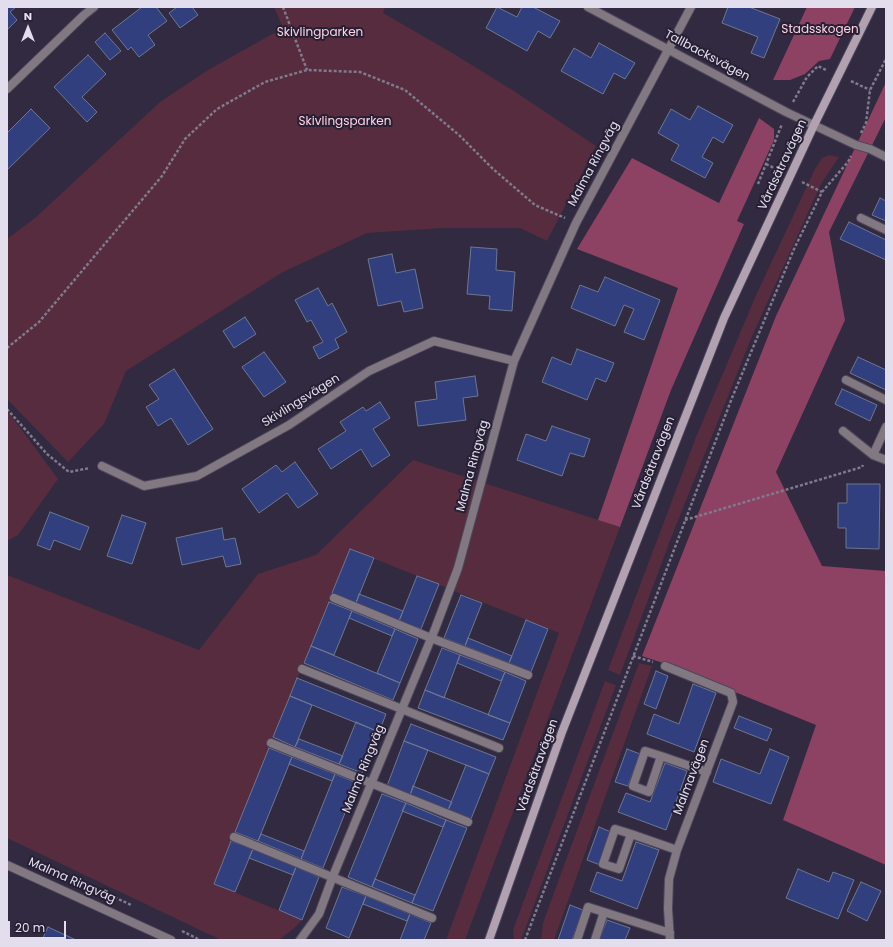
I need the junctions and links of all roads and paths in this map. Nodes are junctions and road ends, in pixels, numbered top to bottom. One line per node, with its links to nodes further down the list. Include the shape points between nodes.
1 (94, 7): 9 (street)
2 (283, 7): 8 (path)
3 (588, 7): 6 (street, Tallbacksvägen)
4 (691, 7): 6 (street, Malma Ringväg)
5 (872, 7): 10 (main road, Vårdsätravägen)
6 (669, 50): 10 (street, Tallbacksvägen); 14 (street, Malma Ringväg)
7 (886, 59): 11 (path, via 870,90 866,123)
8 (307, 70): 14 (path, via 360,72 405,90 459,135 535,205); 16 (path, via 265,82 217,109 185,139 162,176 39,322)
9 (7, 89)
10 (814, 125): 11 (street, Tallbacksvägen); 50 (main road, Vårdsätravägen, via 718,332 562,732)
11 (856, 145): 12 (street, Tallbacksvägen); 26 (path, via 848,162 822,192 794,249)
12 (886, 157)
13 (861, 218): 15 (street)
14 (576, 223): 17 (street, Malma Ringväg)
15 (886, 230)
16 (7, 348)
17 (514, 361): 25 (street, Skivlingsvägen, via 434,341 370,371 289,425 197,476 144,486); 28 (street, Malma Ringväg, via 458,568)
18 (846, 380): 19 (street)
19 (886, 400)
20 (7, 409): 25 (path, via 47,454 69,472)
21 (886, 427): 23 (street)
22 (843, 431): 23 (street)
23 (873, 454): 24 (street); 26 (path, via 862,467)
24 (886, 460)
25 (102, 466)
26 (685, 520): 29 (path)
27 (334, 598): 28 (street)
28 (431, 638): 32 (street); 33 (street, Malma Ringväg)
29 (633, 656): 30 (path); 51 (path)
30 (665, 666): 37 (street, Malmavägen, via 731,693 733,702)
31 (302, 669): 33 (street)
32 (528, 675)
33 (402, 710): 35 (street); 38 (street, Malma Ringväg)
34 (271, 743): 38 (street)
35 (499, 748)
36 (661, 756): 36 (street, via 645,751 633,786 649,792); 37 (street)
37 (706, 772): 42 (street, Malmavägen)
38 (372, 783): 39 (street); 44 (street, Malma Ringväg)
39 (468, 822)
40 (631, 834): 40 (street, via 615,829 603,864 619,870); 42 (street)
41 (234, 837): 44 (street)
42 (677, 850): 47 (street, Malmavägen, via 669,878)
43 (7, 865): 48 (street, Malma Ringväg)
44 (333, 876): 46 (street); 49 (street, Malma Ringväg, via 319,914)
45 (604, 912): 47 (street); 52 (street, via 588,907); 53 (street)
46 (432, 918)
47 (670, 937)
48 (171, 940)
49 (300, 940)
50 (489, 940)
51 (525, 940)
52 (577, 940)
53 (595, 940)

